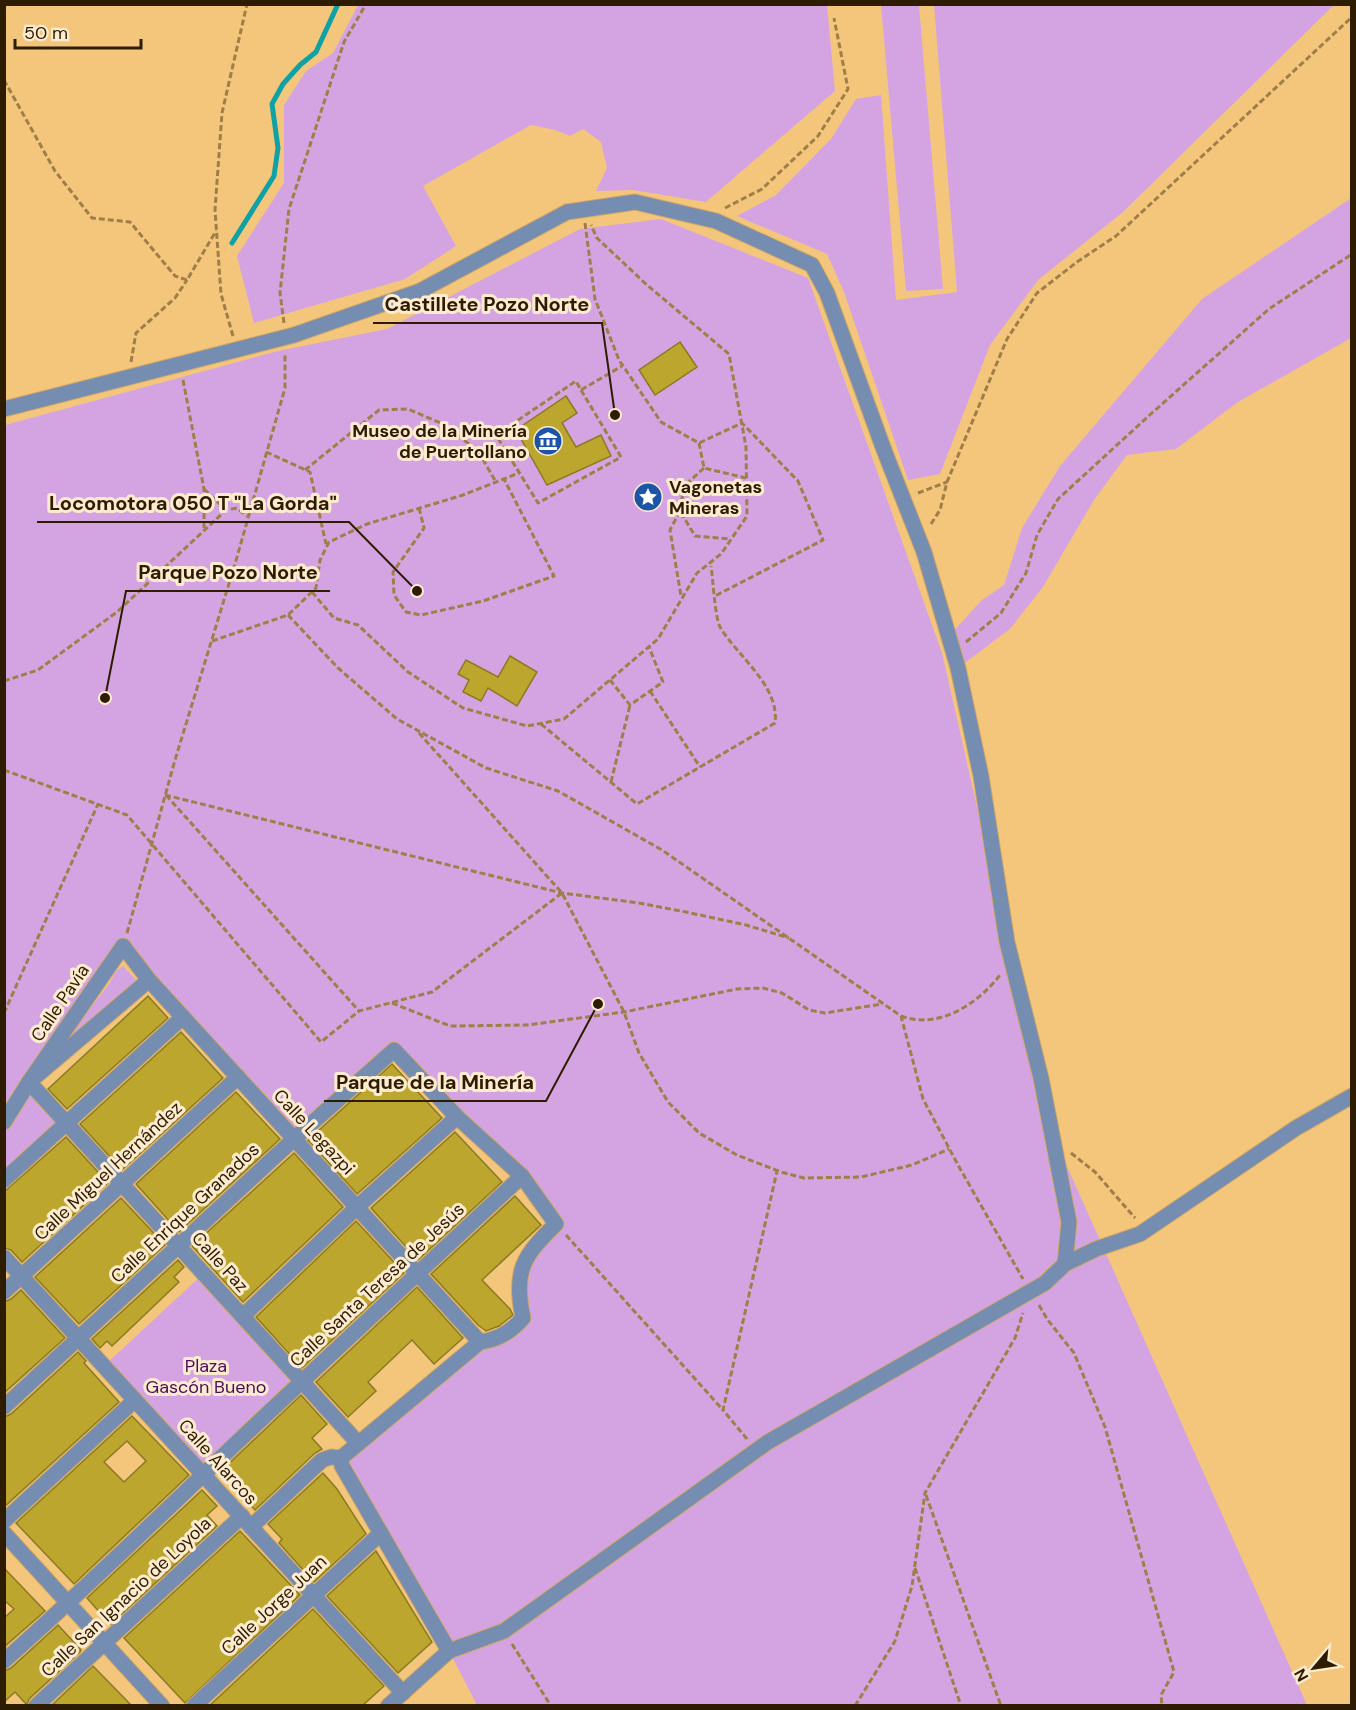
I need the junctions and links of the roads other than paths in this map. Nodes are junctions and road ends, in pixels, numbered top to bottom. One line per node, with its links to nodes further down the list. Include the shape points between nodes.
1 (4, 409): 18 (street, via 285,337 420,291 567,212 635,202 716,221 812,265 827,293 920,541 954,653 981,776 1011,958 1041,1078 1069,1222)
2 (123, 946): 3 (street, Calle Legazpi); 6 (street, Calle Pavía)
3 (149, 980): 4 (street, Calle Legazpi); 6 (street, Calle Pavía)
4 (183, 1017): 5 (street, Calle Legazpi); 10 (street)
5 (238, 1077): 11 (street, Calle Legazpi); 14 (street, Calle Miguel Hernández)
6 (29, 1082): 9 (street, Calle Pavía); 10 (street, Calle Paz)
7 (1352, 1096): 18 (street, via 1296,1128 1140,1234)
8 (457, 1117): 11 (street, Calle Enrique Granados, via 394,1050); 12 (street); 15 (street)
9 (4, 1122)
10 (67, 1123): 13 (street); 14 (street, Calle Paz)
11 (294, 1139): 15 (street, Calle Legazpi); 16 (street, Calle Enrique Granados)
12 (522, 1176): 19 (street, Calle Santa Teresa de Jesús); 24 (street, Calle San Ignacio de Loyola, via 556,1224 533,1247 524,1263 519,1283 523,1318 512,1330)
13 (4, 1180)
14 (123, 1184): 16 (street, Calle Paz); 20 (street, Calle Miguel Hernández)
15 (357, 1207): 19 (street, Calle Legazpi); 22 (street)
16 (179, 1246): 22 (street, Calle Paz); 23 (street, Calle Enrique Granados)
17 (4, 1257): 20 (street, Calle Alarcos)
18 (1065, 1264): 38 (street, via 1031,1291 756,1450 504,1631)
19 (418, 1275): 24 (street, Calle Legazpi); 25 (street, Calle Santa Teresa de Jesús)
20 (22, 1276): 21 (street, Calle Miguel Hernández); 23 (street, Calle Alarcos)
21 (4, 1292)
22 (243, 1316): 25 (street, Calle Paz)
23 (79, 1338): 26 (street, Calle Alarcos); 27 (street, Calle Enrique Granados)
24 (480, 1342): 28 (street, Calle San Ignacio de Loyola)
25 (302, 1381): 28 (street, Calle Paz); 30 (street, Calle Santa Teresa de Jesús)
26 (135, 1400): 30 (street, Calle Alarcos); 31 (street)
27 (4, 1407)
28 (358, 1443): 29 (street, Calle San Ignacio de Loyola)
29 (341, 1462): 32 (street, Calle San Ignacio de Loyola, via 331,1457 322,1460); 34 (street)
30 (203, 1474): 32 (street, Calle Alarcos); 36 (street, Calle Santa Teresa de Jesús)
31 (4, 1521)
32 (247, 1521): 35 (street, Calle Alarcos); 37 (street, Calle San Ignacio de Loyola)
33 (4, 1533): 36 (street)
34 (381, 1533): 35 (street, Calle Jorge Juan); 38 (street)
35 (314, 1595): 40 (street, Calle Alarcos); 43 (street, Calle Jorge Juan)
36 (69, 1603): 37 (street); 39 (street, Calle Santa Teresa de Jesús)
37 (105, 1642): 41 (street, Calle San Ignacio de Loyola); 42 (street)
38 (449, 1651): 40 (street)
39 (4, 1661)
40 (403, 1693): 44 (street)
41 (36, 1706)
42 (162, 1706)
43 (194, 1706)
44 (388, 1706)

